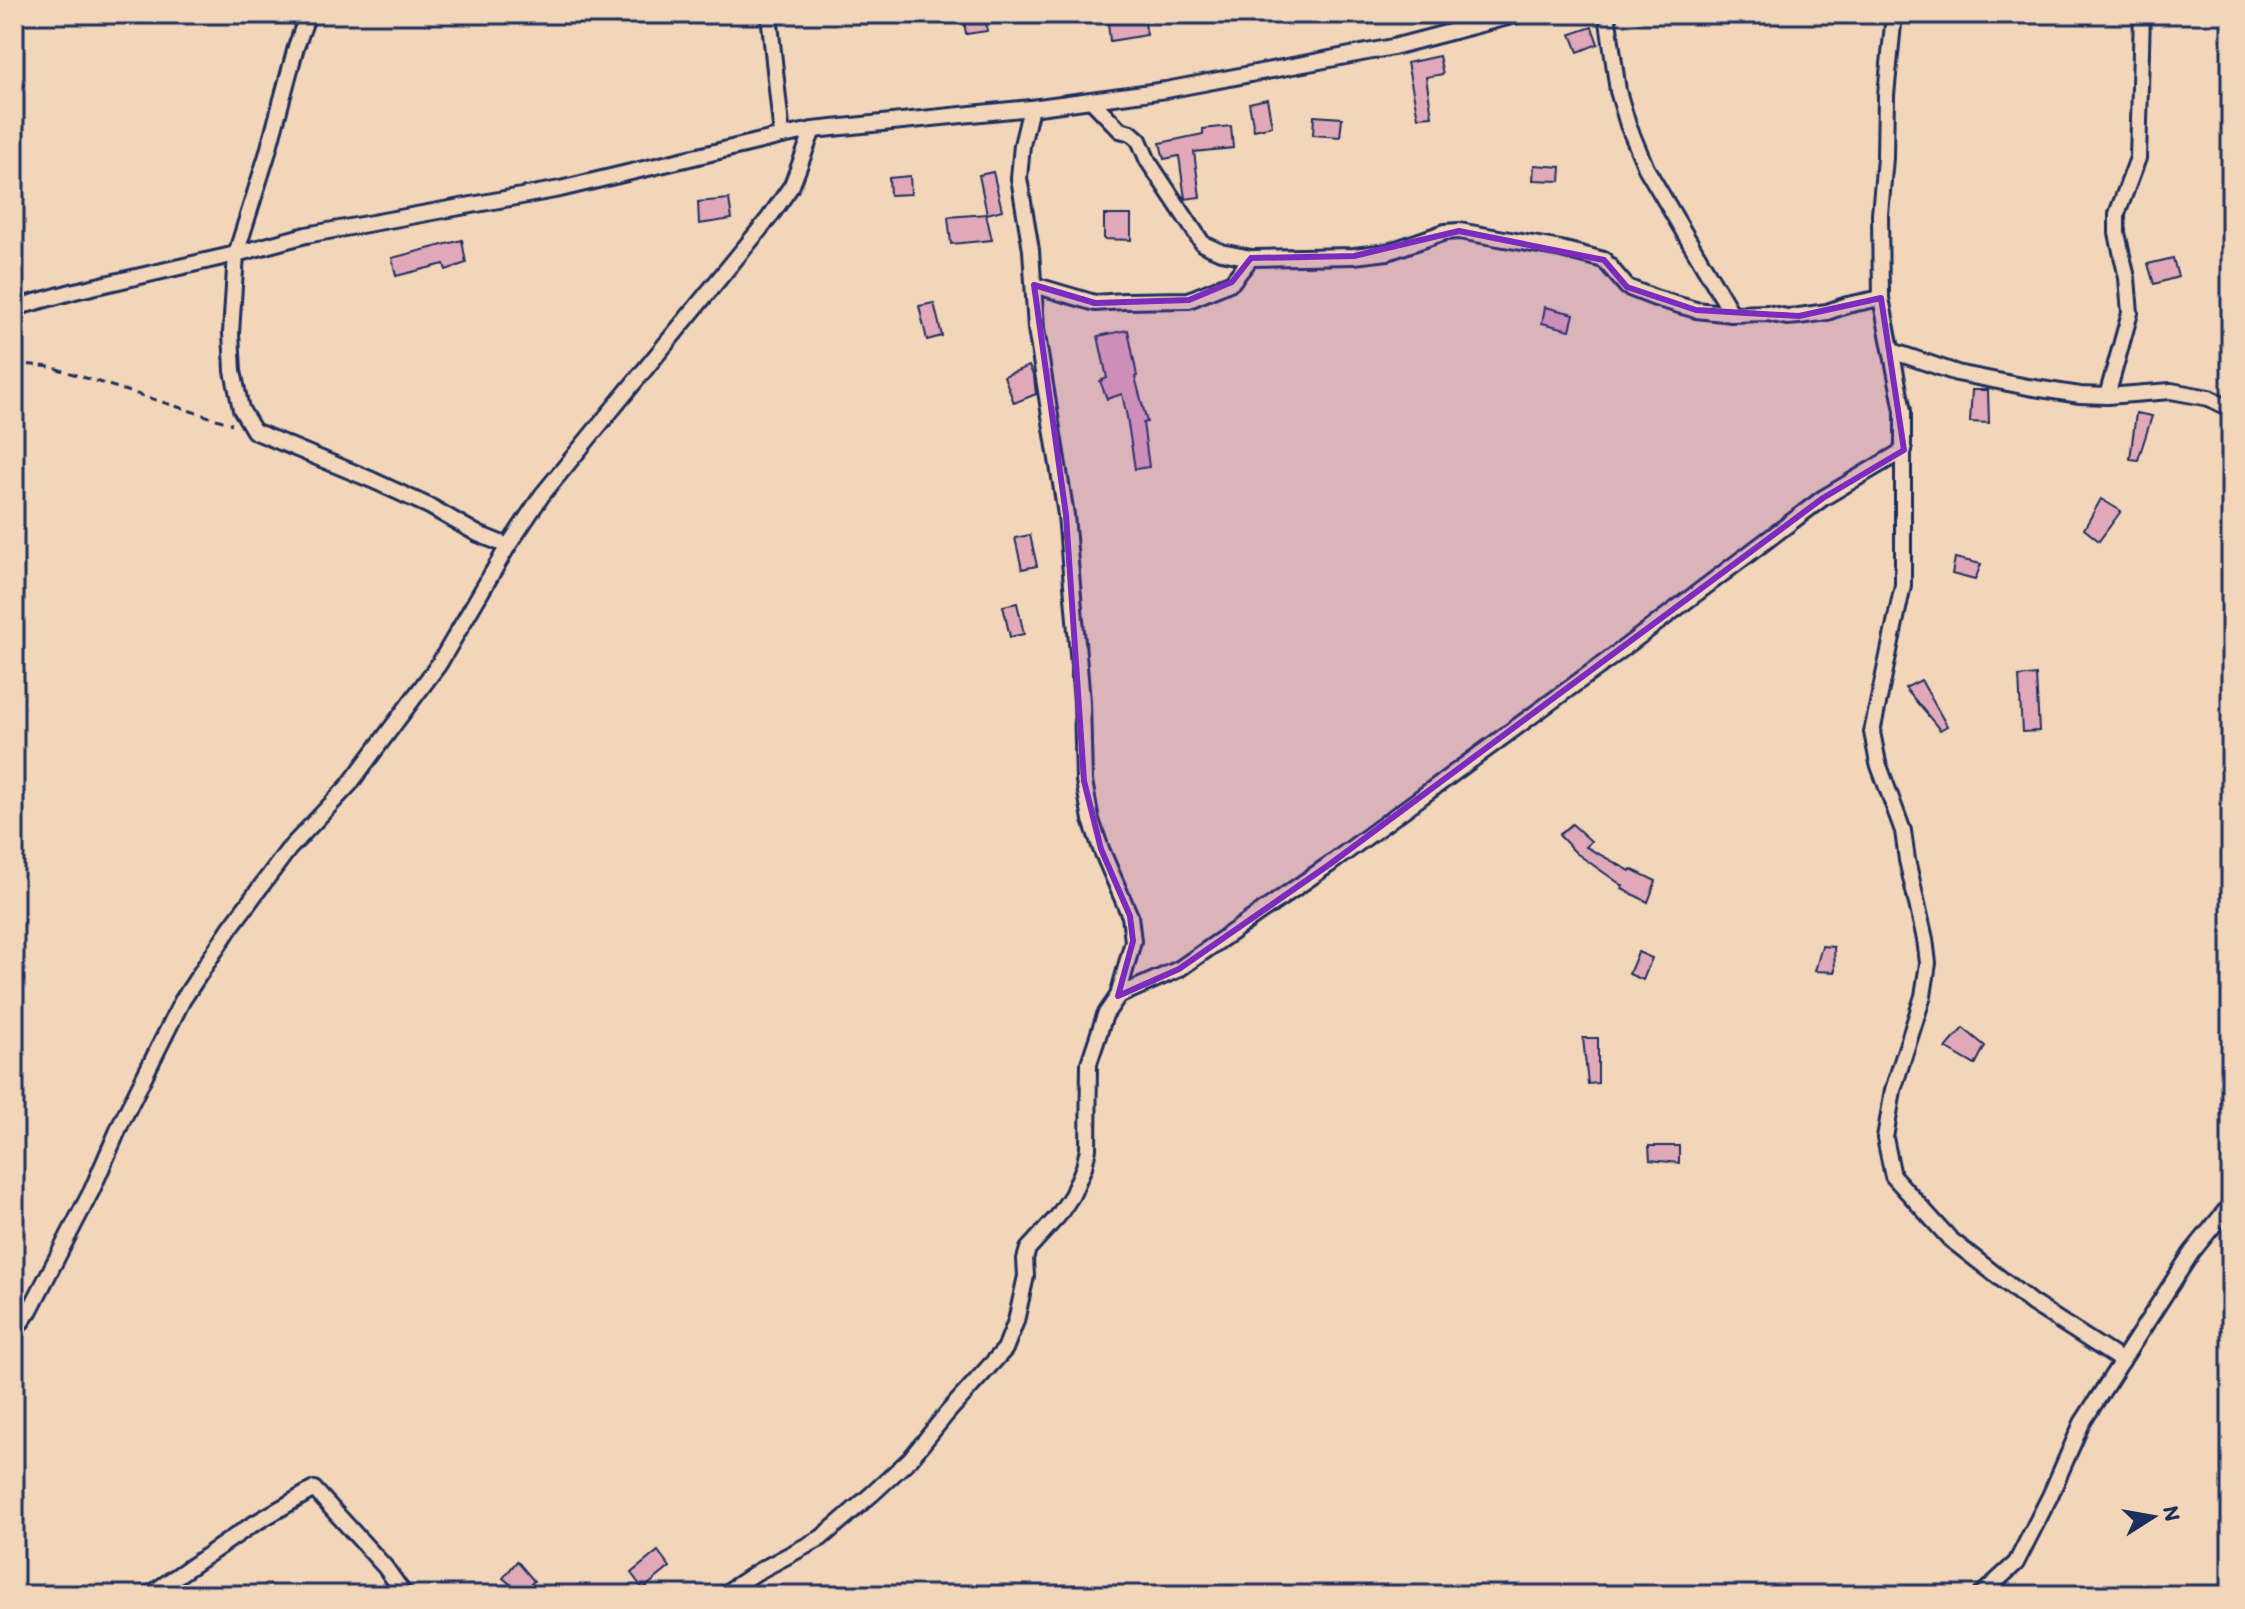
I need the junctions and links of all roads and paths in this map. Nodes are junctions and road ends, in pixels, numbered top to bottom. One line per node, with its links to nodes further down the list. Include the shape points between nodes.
1 (308, 14): 11 (street)
2 (769, 14): 10 (street)
3 (1519, 14): 7 (street, via 1393,47)
4 (1607, 14): 16 (street, via 1628,125 1646,168)
5 (1894, 14): 14 (street, via 1880,214)
6 (2142, 14): 19 (street, via 2138,158 2117,214 2130,313)
7 (1091, 100): 8 (street); 12 (street, via 1120,130 1139,140 1203,244)
8 (1031, 108): 9 (street); 13 (street, via 1019,178)
9 (813, 130): 10 (street); 23 (street, via 792,185 769,218 542,495)
10 (782, 136): 11 (street, via 560,189 306,235)
11 (236, 254): 15 (street); 21 (street, via 233,371 241,409)
12 (1251, 258): 13 (street, via 1232,282 1189,300 1095,303); 16 (street, via 1388,252 1459,231 1604,260 1627,287 1696,310)
13 (1034, 285): 24 (street, via 1036,329 1066,515 1084,781 1091,820 1130,916 1133,941)
14 (1881, 298): 16 (street, via 1799,316); 17 (street)
15 (14, 308)
16 (1732, 314)
17 (1892, 351): 19 (street, via 1957,373); 22 (street)
18 (14, 363): 21 (path, via 51,367)
19 (2107, 396): 20 (street, via 2171,391 2209,398)
20 (2231, 409)
21 (254, 431): 23 (street, via 372,480)
22 (1904, 450): 24 (street, via 1823,498 1330,864 1179,969); 27 (street, via 1903,585 1872,732 1903,831 1928,963 1885,1138 1893,1176 1950,1239 2032,1303)
23 (508, 546): 26 (street, via 439,664 349,785 288,850 182,1001 92,1190)
24 (1118, 996): 30 (street, via 1105,1015 1089,1063 1084,1167 1058,1216 1028,1249 1016,1321 1005,1349 910,1459 872,1494 821,1538)
25 (2231, 1204): 27 (street, via 2192,1252)
26 (14, 1332)
27 (2122, 1361): 31 (street, via 2082,1423 2016,1563)
28 (149, 1595): 29 (street, via 314,1489)
29 (405, 1595)
30 (722, 1595)
31 (1981, 1595)

